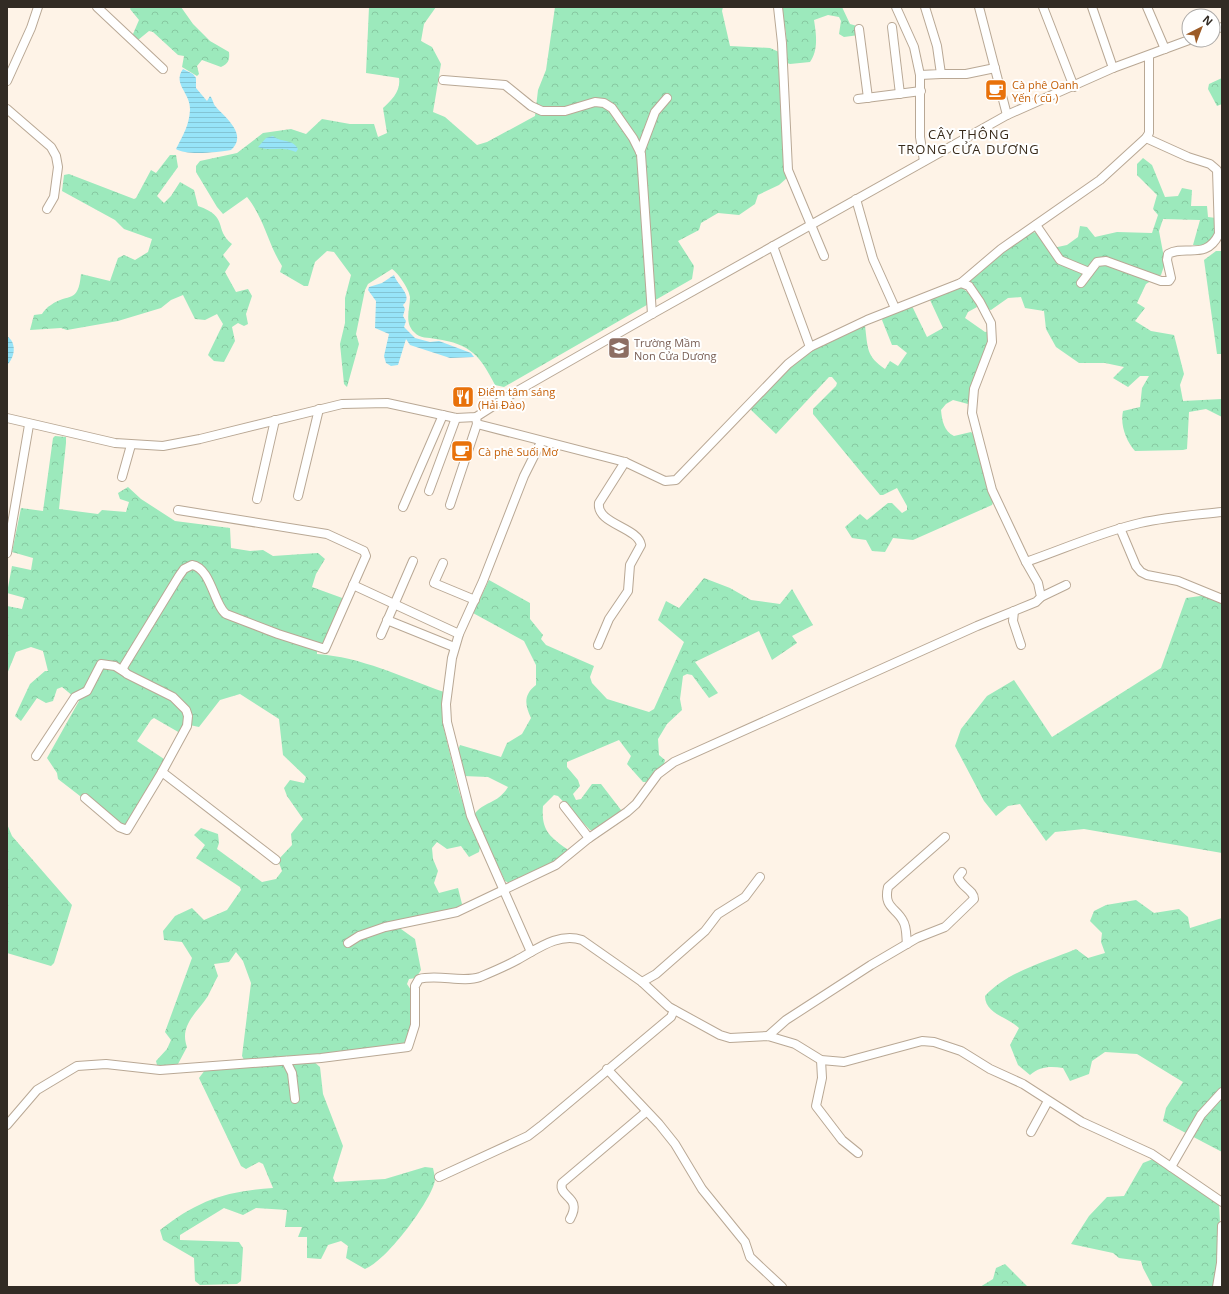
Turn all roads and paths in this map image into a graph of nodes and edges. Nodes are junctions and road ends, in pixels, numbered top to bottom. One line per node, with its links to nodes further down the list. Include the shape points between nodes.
1 (38, 7): 21 (street)
2 (96, 7): 17 (street)
3 (778, 7): 36 (street, via 788,170)
4 (896, 7): 19 (street, via 914,47)
5 (925, 7): 18 (street, via 937,46)
6 (979, 7): 15 (street)
7 (1043, 7): 22 (street)
8 (1092, 7): 16 (street)
9 (1148, 7): 13 (street)
10 (892, 27): 24 (street)
11 (859, 29): 26 (street)
12 (1181, 43): 13 (street)
13 (1165, 49): 14 (street)
14 (1148, 56): 16 (street); 30 (street, via 1150,127)
15 (995, 68): 18 (street, via 966,74); 29 (street)
16 (1113, 68): 22 (street)
17 (162, 69)
18 (941, 74): 19 (street)
19 (920, 75): 23 (street)
20 (443, 80): 31 (street, via 505,85 542,112 565,111 595,102 604,102 612,108)
21 (7, 81)
22 (1074, 86): 29 (street)
23 (921, 91): 24 (street); 32 (street, via 920,125)
24 (900, 94): 26 (street)
25 (667, 98): 31 (street, via 655,112)
26 (868, 98): 27 (street)
27 (858, 99)
28 (7, 109): 34 (street, via 51,147 56,156 58,167 54,197)
29 (1006, 115): 32 (street)
30 (1146, 138): 35 (street, via 1217,170); 37 (street, via 1100,180)
31 (640, 152): 44 (street)
32 (924, 161): 33 (street)
33 (856, 199): 36 (street); 43 (street, via 873,259)
34 (46, 209)
35 (1221, 214): 40 (street, via 1219,234 1209,246 1202,250 1168,254 1171,278 1169,281 1161,281 1106,260 1097,262)
36 (810, 224): 38 (street); 39 (street)
37 (1036, 225): 40 (street, via 1060,260); 41 (street, via 1001,249)
38 (773, 246): 44 (street); 45 (street)
39 (824, 256)
40 (1089, 272): 42 (street)
41 (961, 283): 43 (street); 67 (street, via 969,286 991,323 992,342 974,389 972,413 992,490)
42 (1081, 283)
43 (896, 308): 45 (street)
44 (652, 314): 51 (street, via 512,394)
45 (810, 347): 55 (street, via 788,364 676,480 665,481)
46 (319, 410): 47 (street, via 342,404 370,402); 50 (street); 58 (street)
47 (443, 415): 49 (street); 61 (street)
48 (7, 418): 52 (street)
49 (456, 418): 51 (street); 57 (street)
50 (275, 420): 54 (street, via 162,446); 59 (street)
51 (476, 420): 53 (street); 60 (street)
52 (30, 425): 54 (street); 65 (street)
53 (541, 442): 55 (street); 73 (street, via 524,476)
54 (131, 445): 56 (street)
55 (625, 462): 79 (street, via 598,507 604,516 638,539 640,545 630,565 628,592 610,619)
56 (122, 477)
57 (429, 491)
58 (298, 496)
59 (257, 499)
60 (450, 505)
61 (403, 507)
62 (178, 510): 70 (street, via 327,534 365,553 366,559)
63 (1222, 512): 64 (street, via 1163,519)
64 (1120, 528): 67 (street); 72 (street, via 1141,572 1178,581)
65 (7, 553)
66 (413, 561): 74 (street)
67 (1026, 562): 71 (street, via 1038,583)
68 (443, 563): 73 (street, via 434,583)
69 (1066, 585): 71 (street)
70 (353, 586): 74 (street); 82 (street, via 325,649 226,614 220,608 214,590 203,574 195,566 188,566 179,576 129,657 123,670)
71 (1041, 597): 75 (street, via 1036,602)
72 (1222, 598)
73 (475, 600): 77 (street)
74 (394, 605): 76 (street); 77 (street)
75 (1014, 611): 80 (street, via 1013,621); 88 (street, via 674,762 658,774 636,804)
76 (387, 620): 78 (street); 81 (street)
77 (459, 634): 81 (street)
78 (381, 635)
79 (598, 645)
80 (1021, 645)
81 (454, 647): 92 (street, via 448,686 447,722 471,816)
82 (126, 672): 83 (street, via 115,666 101,664 87,691 75,697); 84 (street, via 173,697 188,716 187,726)
83 (36, 756)
84 (162, 772): 85 (street, via 127,830 119,827); 89 (street)
85 (85, 798)
86 (564, 806): 88 (street)
87 (945, 837): 94 (street, via 888,887 886,893 890,907 904,923)
88 (589, 838): 92 (street, via 556,865)
89 (276, 860)
90 (962, 872): 94 (street, via 958,877 959,881 973,894 974,900 945,927)
91 (760, 876): 96 (street, via 745,897 718,914 705,931 656,974)
92 (504, 890): 93 (street, via 457,912 385,927 359,936); 95 (street)
93 (348, 943)
94 (907, 944): 98 (street, via 791,1016)
95 (531, 952): 96 (street, via 544,944 562,939 577,939); 99 (street, via 479,977 422,978 417,981 415,1025 408,1047)
96 (642, 982): 97 (street)
97 (674, 1010): 98 (street, via 730,1038); 101 (street, via 671,1017)
98 (768, 1036): 100 (street, via 795,1044)
99 (286, 1060): 103 (street, via 292,1073); 106 (street, via 160,1070 106,1064 77,1066 37,1090)
100 (821, 1060): 104 (street, via 844,1062 928,1040 961,1051 990,1069 1023,1084); 108 (street, via 822,1078 816,1106 832,1129)
101 (607, 1069): 105 (street); 110 (street, via 528,1136)
102 (1222, 1092): 109 (street, via 1201,1115)
103 (295, 1099)
104 (1048, 1101): 107 (street); 109 (street, via 1082,1122 1136,1146)
105 (646, 1112): 112 (street, via 562,1183 561,1187 574,1204 575,1211); 114 (street, via 675,1144 702,1189 745,1242 750,1257)
106 (7, 1125)
107 (1031, 1132)
108 (858, 1153)
109 (1171, 1167): 111 (street)
110 (439, 1177)
111 (1222, 1202)
112 (570, 1219)
113 (1222, 1226): 115 (street)
114 (782, 1287)
115 (1217, 1287)

